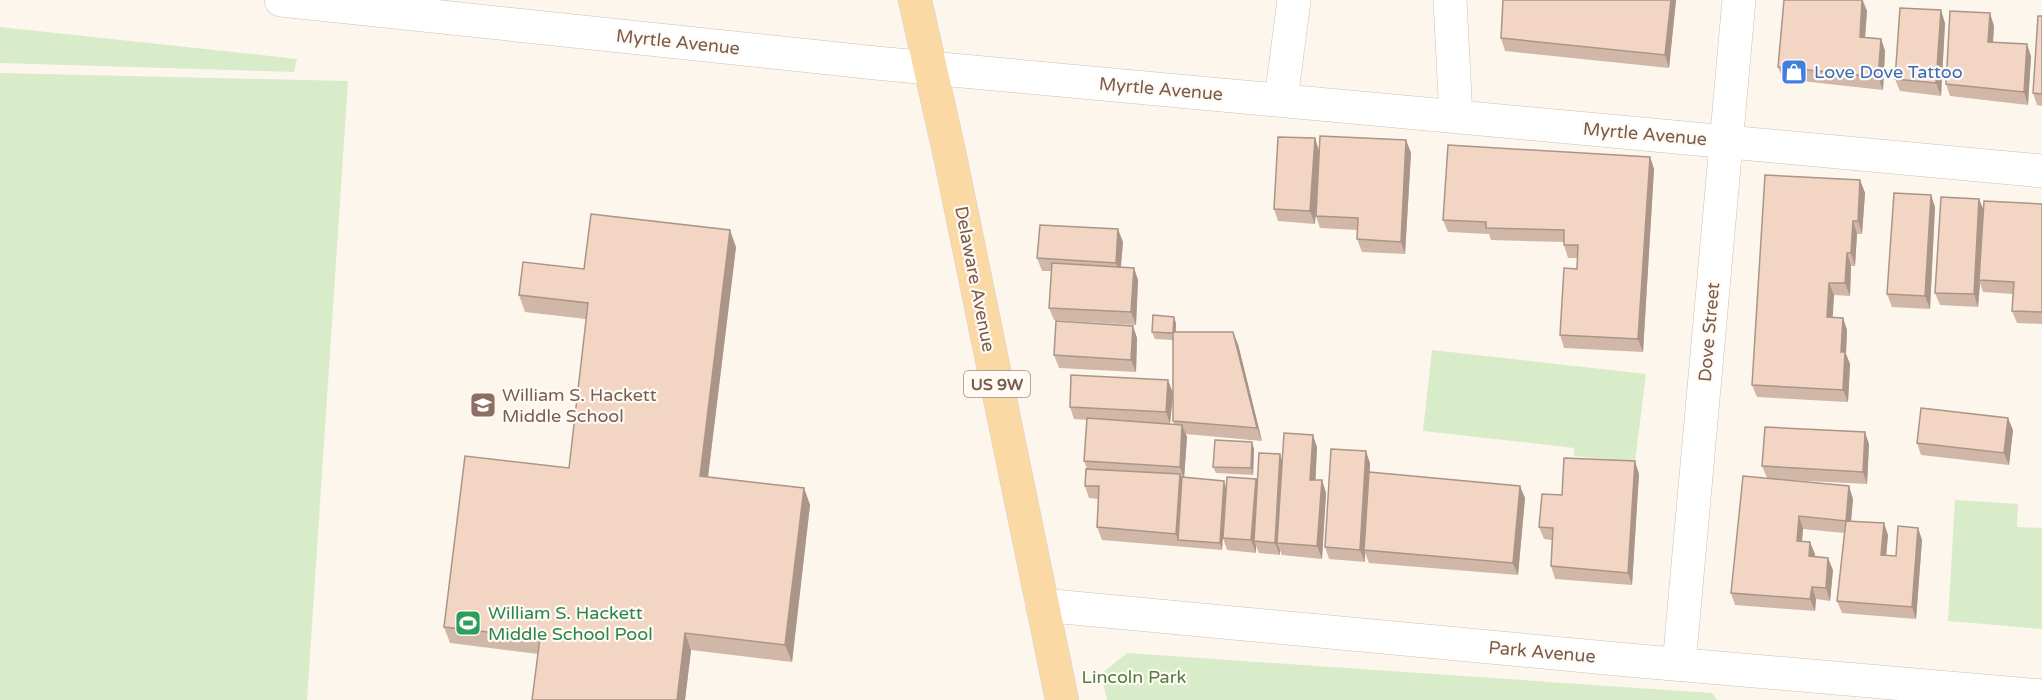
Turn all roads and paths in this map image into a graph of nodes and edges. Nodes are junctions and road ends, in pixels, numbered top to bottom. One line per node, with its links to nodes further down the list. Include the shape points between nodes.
1 (281, 0): 6 (street, Myrtle Avenue)
2 (915, 0): 7 (main road, Delaware Avenue / US 9W)
3 (1294, 0): 8 (street)
4 (1450, 0): 9 (street)
5 (1739, 0): 10 (street, Dove Street)
6 (412, 6): 7 (street, Myrtle Avenue)
7 (930, 68): 8 (street, Myrtle Avenue); 12 (main road, Delaware Avenue / US 9W)
8 (1281, 100): 9 (street, Myrtle Avenue)
9 (1456, 117): 10 (street, Myrtle Avenue)
10 (1726, 142): 11 (street, Myrtle Avenue); 13 (street, Dove Street)
11 (2042, 171)
12 (1042, 606): 13 (street, Park Avenue); 15 (main road, Delaware Avenue / US 9W)
13 (1679, 665): 14 (street, Park Avenue)
14 (2042, 696)
15 (1062, 700)

